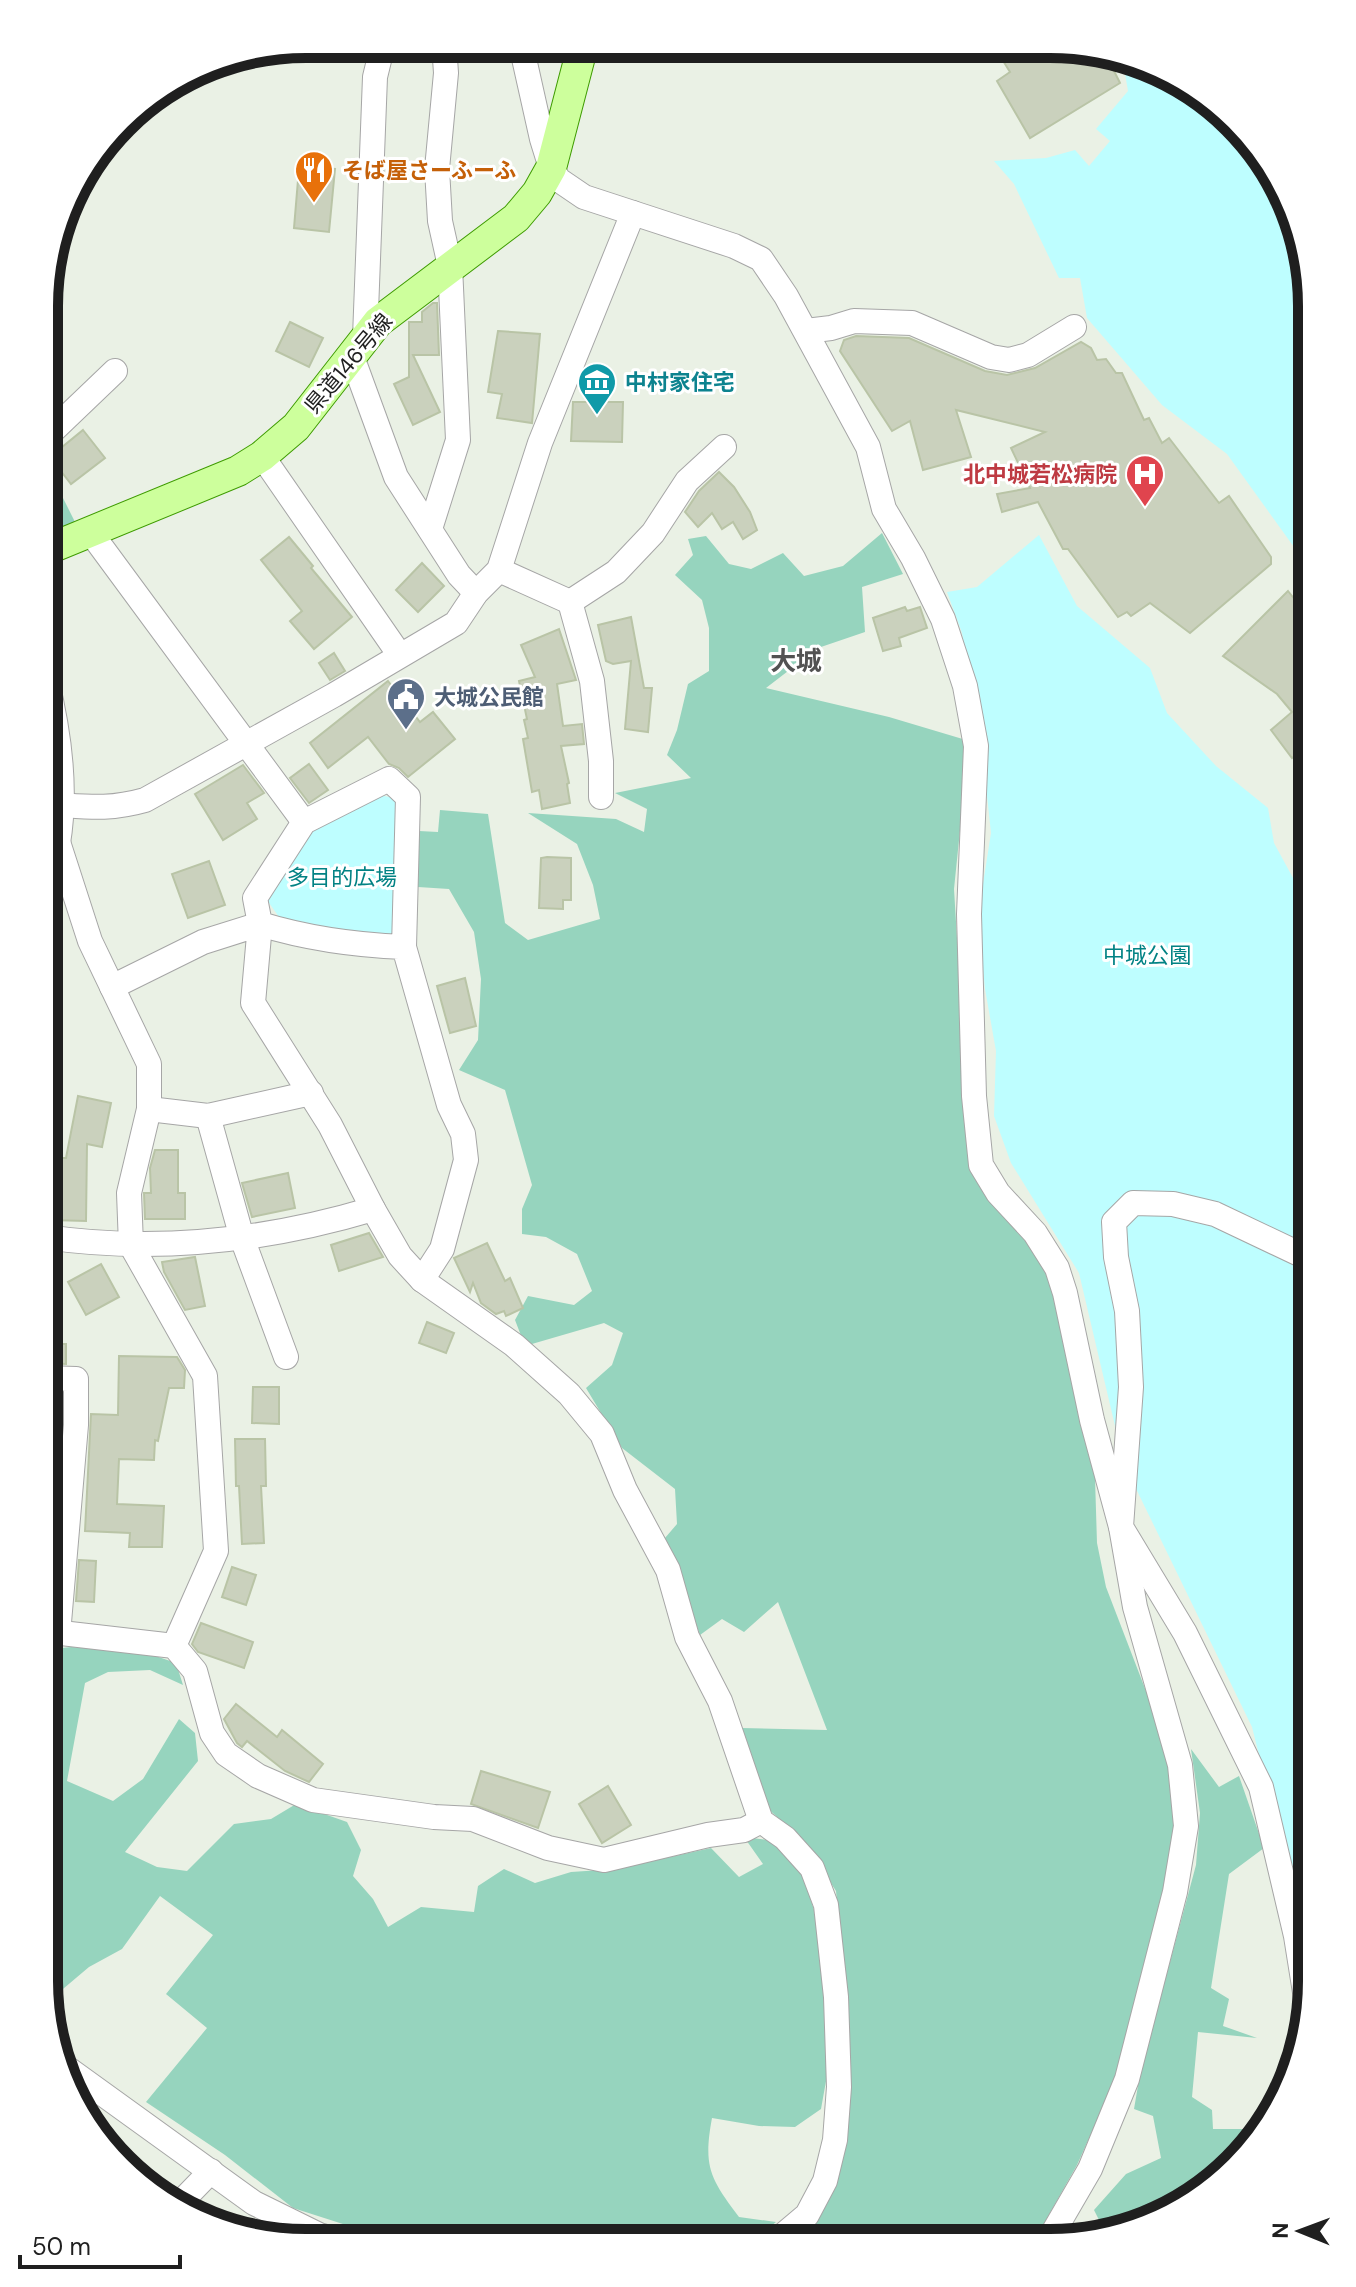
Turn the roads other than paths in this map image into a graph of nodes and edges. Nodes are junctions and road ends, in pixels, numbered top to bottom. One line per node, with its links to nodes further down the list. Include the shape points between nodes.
1 (379, 59): 10 (street)
2 (445, 59): 7 (street, via 437,169)
3 (524, 59): 5 (street)
4 (579, 59): 5 (main road, 県道146号線)
5 (551, 168): 6 (street, via 584,197); 7 (main road, 県道146号線, via 516,218)
6 (633, 213): 9 (street, via 761,259); 18 (street, via 540,443)
7 (450, 266): 10 (main road, 県道146号線, via 396,307); 15 (street, via 458,440)
8 (1074, 327): 9 (street, via 1028,355 1009,360 912,323 854,321)
9 (806, 331): 41 (street, via 868,447 884,509 943,619 965,686 976,746 969,914 981,1165 1057,1268)
10 (358, 346): 14 (main road, 県道146号線, via 296,427); 15 (street, via 396,477)
11 (115, 371): 12 (street)
12 (58, 426)
13 (724, 447): 20 (street, via 687,481 653,533 616,572)
14 (262, 456): 16 (main road, 県道146号線); 21 (street)
15 (430, 529): 19 (street)
16 (91, 533): 17 (main road, 県道146号線); 22 (street)
17 (58, 545)
18 (499, 570): 19 (street); 20 (street)
19 (476, 593): 21 (street, via 456,623)
20 (570, 602): 23 (street, via 592,681)
21 (399, 654): 22 (street)
22 (246, 742): 24 (street, via 145,800 80,809); 25 (street)
23 (601, 797)
24 (58, 806)
25 (304, 822): 27 (street, via 255,898); 28 (street, via 389,779 408,797)
26 (58, 842): 29 (street, via 90,941)
27 (260, 924): 28 (street, via 349,945); 29 (street, via 203,942); 30 (street, via 253,1003)
28 (404, 947): 38 (street, via 449,1105 463,1134 466,1160 442,1249)
29 (112, 987): 31 (street, via 149,1064)
30 (311, 1093): 32 (street); 33 (street)
31 (149, 1109): 32 (street); 36 (street, via 129,1193)
32 (208, 1116): 34 (street)
33 (373, 1209): 34 (street); 38 (street, via 400,1256)
34 (242, 1238): 36 (street); 39 (street)
35 (58, 1239): 36 (street)
36 (131, 1245): 44 (street, via 205,1376 216,1551)
37 (1297, 1253): 41 (street, via 1215,1214 1173,1204 1133,1203 1114,1222 1131,1387)
38 (422, 1280): 45 (street, via 514,1345 569,1394 602,1434 668,1570 687,1637 720,1701)
39 (286, 1357)
40 (58, 1378): 42 (street, via 76,1379 76,1425)
41 (1121, 1527): 46 (street, via 1185,1633 1261,1787); 52 (street, via 1135,1607 1180,1765 1186,1826 1169,1922 1127,2079 1090,2169)
42 (58, 1575)
43 (58, 1634): 44 (street)
44 (174, 1646): 45 (street, via 195,1671 212,1733 226,1754 258,1776 313,1800 473,1819 548,1848 604,1860 744,1830)
45 (761, 1821): 51 (street, via 812,1868 826,1905 836,1997 835,2140 825,2181 807,2215)
46 (1297, 1942)
47 (77, 2075): 48 (street)
48 (211, 2171): 49 (street); 50 (street, via 254,2203)
49 (185, 2198)
50 (307, 2229)
51 (790, 2229)
52 (1055, 2229)

